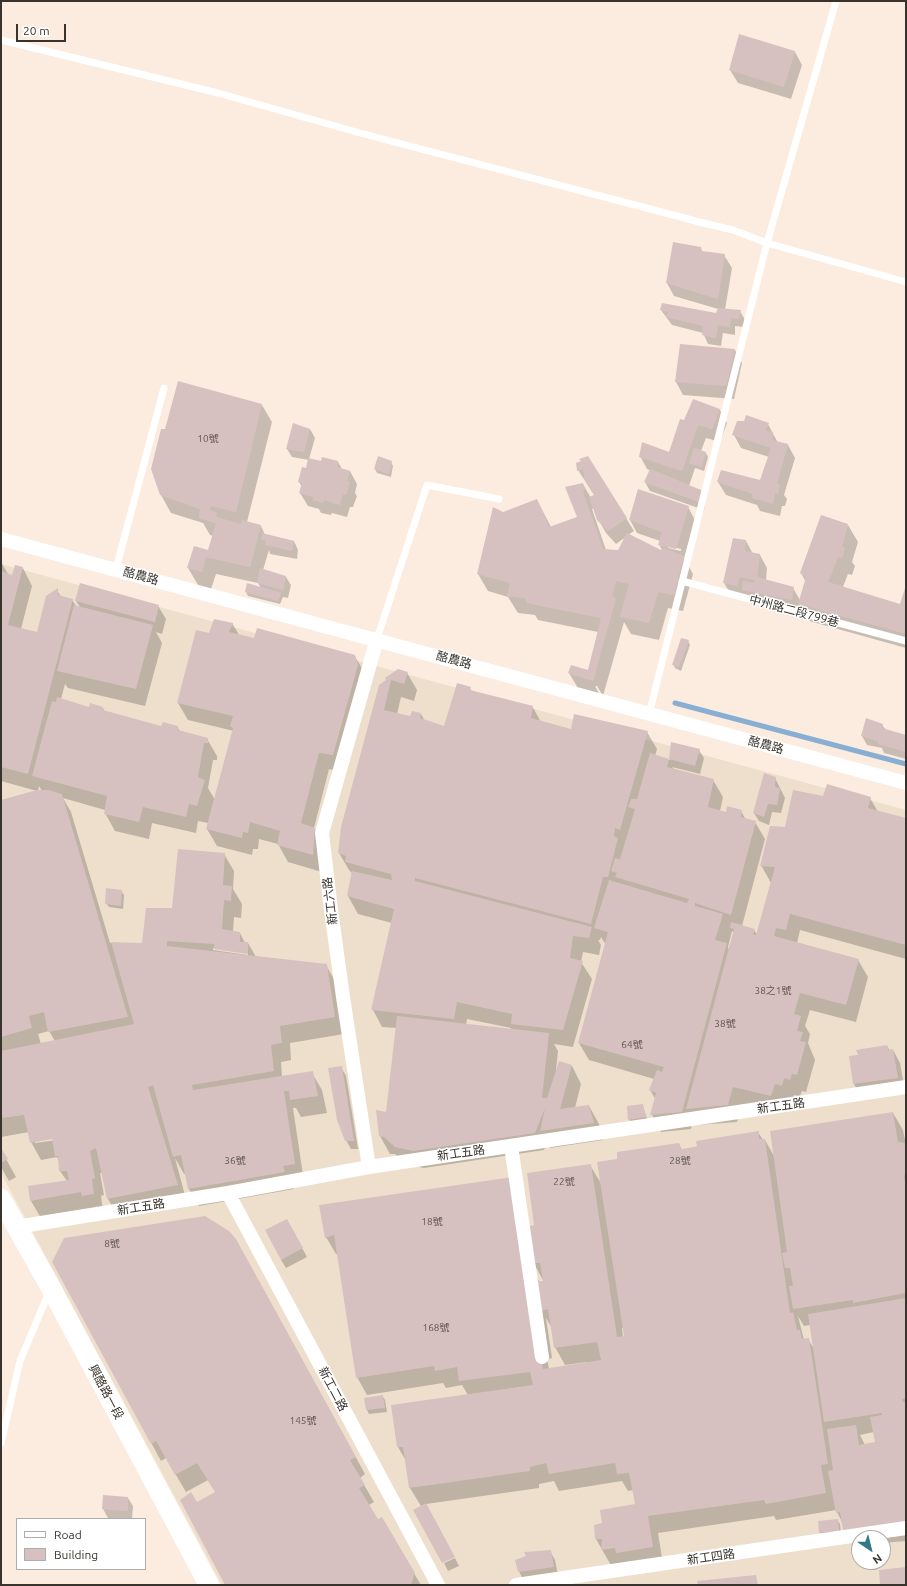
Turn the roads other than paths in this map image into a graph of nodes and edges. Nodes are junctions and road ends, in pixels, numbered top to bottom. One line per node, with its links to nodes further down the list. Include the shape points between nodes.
1 (836, 1): 3 (lane)
2 (1, 40): 3 (lane, via 218,94 733,230)
3 (767, 243): 4 (lane); 9 (lane)
4 (906, 282)
5 (164, 388): 8 (lane)
6 (499, 499): 10 (lane, via 426,485)
7 (1, 539): 8 (street, 酪農路)
8 (116, 569): 10 (street, 酪農路)
9 (682, 581): 11 (lane, 中州路二段799巷); 12 (lane)
10 (377, 639): 12 (street, 酪農路); 16 (street, 新工六路, via 322,833 342,997)
11 (906, 641)
12 (649, 714): 13 (street, 酪農路)
13 (906, 783)
14 (906, 1087): 15 (street, 新工五路)
15 (511, 1146): 16 (street, 新工五路); 21 (street)
16 (369, 1167): 17 (street, 新工五路)
17 (228, 1193): 19 (street, 新工五路); 25 (street, 新工二路)
18 (1, 1199): 19 (street, 興酪路一段)
19 (12, 1226): 20 (street, 興酪路一段)
20 (51, 1288): 22 (lane, via 20,1362); 24 (street, 興酪路一段)
21 (542, 1357)
22 (1, 1444)
23 (906, 1528): 26 (street, 新工四路)
24 (209, 1585)
25 (438, 1585)
26 (516, 1585)

